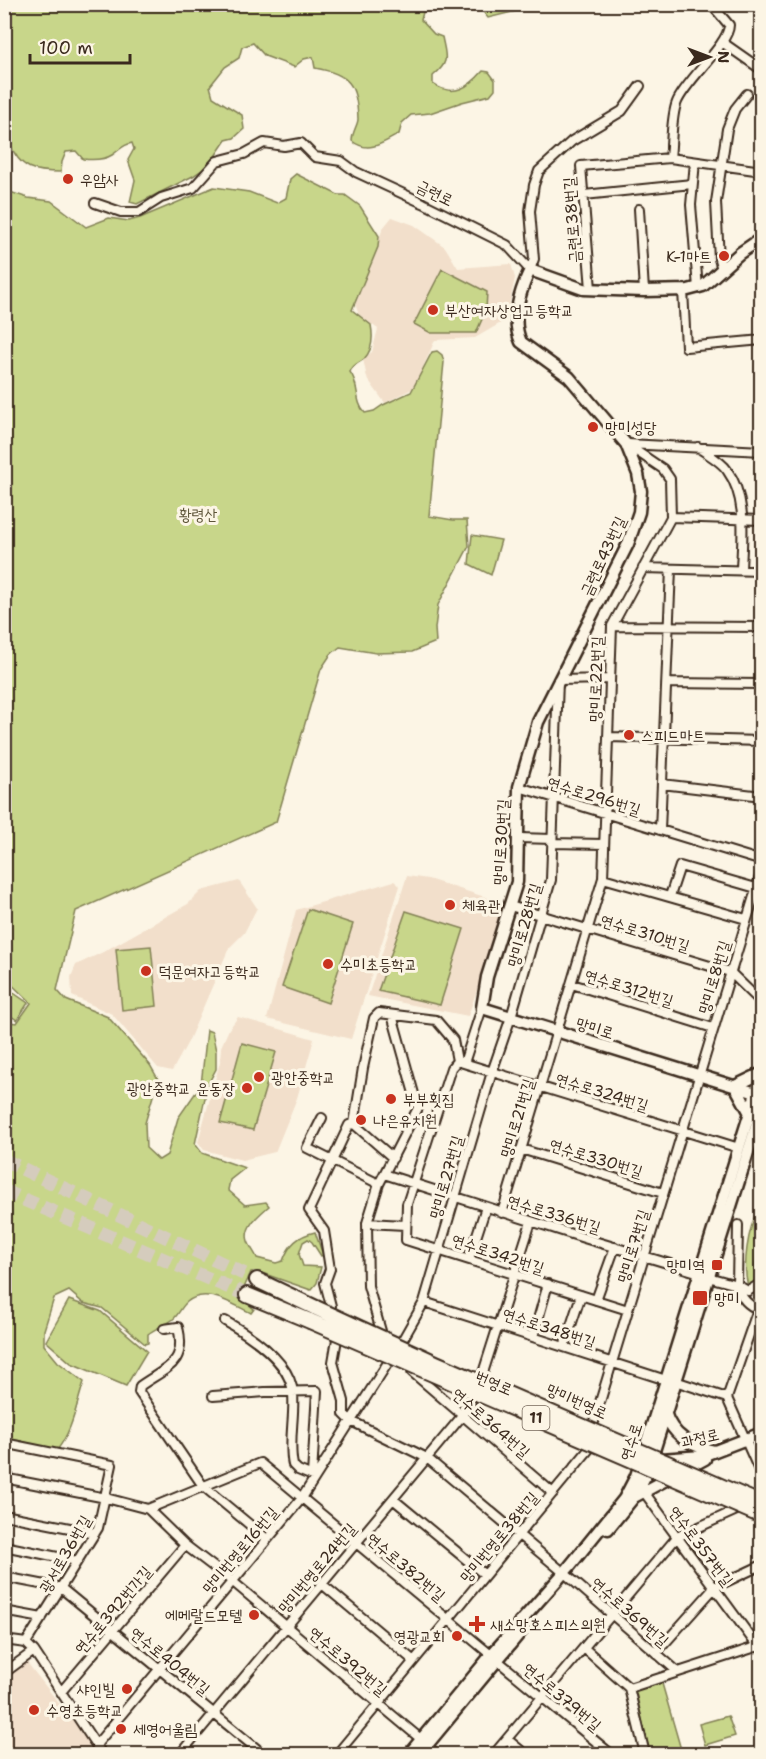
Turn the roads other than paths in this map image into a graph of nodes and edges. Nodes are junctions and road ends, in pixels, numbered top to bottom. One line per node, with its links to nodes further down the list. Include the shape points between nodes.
1 (711, 4): 2 (street, via 729,25)
2 (722, 42): 3 (street); 6 (street, via 675,104)
3 (762, 70)
4 (640, 86): 16 (street, via 622,111 572,141 539,171 530,211 534,259)
5 (747, 94): 8 (street, via 735,108 727,129)
6 (670, 158): 7 (street); 11 (street, 금련로38번길, via 582,165)
7 (695, 162): 8 (street); 10 (street)
8 (722, 165): 9 (street); 15 (street, via 716,202)
9 (762, 171)
10 (692, 184): 11 (street); 17 (street)
11 (584, 195): 18 (street, 금련로38번길)
12 (95, 203): 16 (street, 금련로, via 121,212 139,212 161,198 193,188 217,161 244,154 264,143 300,143 315,157 341,161 507,246)
13 (639, 209): 20 (street)
14 (762, 238): 15 (street)
15 (722, 269): 17 (street)
16 (530, 270): 18 (street, 금련로, via 574,287); 22 (street, 금련로43번길, via 517,315 521,342 569,377)
17 (698, 288): 19 (street, 금련로)
18 (591, 289): 20 (street, 금련로)
19 (683, 290): 20 (street, 금련로); 21 (street, via 686,347)
20 (644, 291)
21 (762, 340)
22 (626, 444): 23 (street); 25 (street, via 663,469 670,479); 36 (street, 금련로43번길, via 641,491 634,531)
23 (698, 447): 24 (street); 26 (street, via 727,470 738,494)
24 (762, 451)
25 (671, 517): 26 (street); 28 (street, 망미로22번길)
26 (743, 519): 27 (street); 30 (street)
27 (762, 519)
28 (643, 568): 29 (street); 32 (street, 망미로22번길)
29 (671, 569): 30 (street); 33 (street, 연수로296번길)
30 (741, 570): 31 (street)
31 (762, 571)
32 (612, 626): 33 (street); 35 (street, 망미로22번길)
33 (669, 627): 34 (street); 37 (street, 연수로296번길)
34 (762, 627)
35 (610, 679): 36 (street); 39 (street, 망미로22번길)
36 (558, 680): 43 (street, 망미로30번길, via 538,722); 45 (street, 망미로28번길)
37 (667, 682): 38 (street); 40 (street, 연수로296번길)
38 (762, 684)
39 (608, 737): 40 (street); 46 (street, 망미로22번길)
40 (665, 738): 41 (street); 42 (street, 연수로296번길)
41 (762, 741)
42 (662, 784): 44 (street); 47 (street, 연수로296번길)
43 (519, 787): 45 (street, 연수로296번길); 48 (street, 망미로30번길)
44 (762, 796)
45 (554, 798): 46 (street, 연수로296번길); 49 (street, 망미로28번길)
46 (605, 813): 47 (street, 연수로296번길); 50 (street, 망미로22번길)
47 (660, 830): 51 (street, 연수로296번길)
48 (519, 838): 49 (street); 56 (street, 망미로30번길, via 517,882)
49 (552, 841): 50 (street); 57 (street, 망미로28번길, via 552,880)
50 (604, 844): 53 (street, 망미로22번길)
51 (762, 861)
52 (762, 870): 54 (street, 망미로8번길)
53 (603, 878): 55 (street); 59 (street, 망미로22번길)
54 (756, 888): 55 (street, via 680,866); 58 (street, 망미로8번길)
55 (670, 896): 58 (street)
56 (510, 906): 57 (street, 연수로310번길); 63 (street, 망미로30번길, via 487,977)
57 (541, 916): 59 (street, 연수로310번길); 65 (street, 망미로28번길)
58 (746, 919): 60 (street, 망미로8번길)
59 (588, 930): 60 (street, 연수로310번길); 61 (street, 망미로22번길)
60 (730, 972): 62 (street, 연수로310번길); 66 (street, 망미로8번길)
61 (572, 984): 66 (street, 연수로312번길); 67 (street, 망미로22번길)
62 (762, 1003)
63 (482, 1008): 65 (street, 망미로); 68 (street)
64 (392, 1015): 68 (street, via 436,1020 453,1040); 78 (street, via 379,1013 375,1018); 82 (street, via 418,1108)
65 (511, 1017): 67 (street, 망미로); 69 (street, 망미로27번길)
66 (713, 1028): 71 (street, 망미로8번길)
67 (558, 1032): 71 (street, 망미로); 73 (street, 망미로21번길)
68 (460, 1062): 69 (street, 연수로324번길); 86 (street, via 451,1068)
69 (492, 1072): 73 (street, 연수로324번길); 88 (street, 망미로27번길)
70 (762, 1073): 72 (street); 74 (street, 연수로)
71 (699, 1074): 72 (street, 망미로); 79 (street, 망미로7번길)
72 (735, 1086): 74 (street, 망미로); 76 (street)
73 (540, 1087): 79 (street, 연수로324번길); 81 (street, 망미로21번길)
74 (759, 1092): 76 (street, 연수로)
75 (762, 1108): 102 (street, 연수로)
76 (750, 1113): 80 (street, 연수로)
77 (322, 1118): 83 (street, via 307,1148)
78 (354, 1124): 82 (street); 83 (street, via 349,1125)
79 (682, 1131): 80 (street, 연수로324번길); 87 (street, 망미로7번길)
80 (739, 1148): 102 (street, 연수로)
81 (521, 1149): 87 (street, 연수로330번길); 90 (street, 망미로21번길)
82 (393, 1158): 84 (street)
83 (333, 1162): 85 (street); 111 (street, via 309,1210 324,1231)
84 (384, 1174): 85 (street); 86 (street, 연수로336번길)
85 (379, 1184): 91 (street)
86 (413, 1184): 88 (street, 연수로336번길); 93 (street)
87 (663, 1193): 98 (street, 망미로7번길)
88 (454, 1197): 89 (street, 연수로336번길); 97 (street, 망미로27번길)
89 (486, 1208): 90 (street, 연수로336번길); 95 (street, 연수로336번길)
90 (502, 1213): 92 (street, 연수로336번길)
91 (367, 1222): 93 (street); 117 (street, via 368,1286)
92 (531, 1222): 96 (street, 연수로336번길); 100 (street)
93 (405, 1225): 97 (street, 연수로342번길, via 405,1240)
94 (738, 1225): 106 (street)
95 (474, 1244): 99 (street, 연수로336번길); 100 (street)
96 (615, 1247): 98 (street, 연수로336번길); 109 (street, 연수로336번길)
97 (440, 1250): 99 (street, 연수로342번길); 110 (street, 망미로27번길)
98 (644, 1256): 102 (street, 연수로336번길); 112 (street, 망미로7번길)
99 (469, 1259): 101 (street, 연수로342번길)
100 (519, 1259): 101 (street)
101 (515, 1274): 105 (street, 연수로342번길); 115 (street)
102 (704, 1275): 106 (street, 연수로336번길); 126 (street, 연수로)
103 (256, 1280): 155 (highway, 번영로 / 11, bridge, via 436,1363)
104 (762, 1283): 106 (street, 연수로336번길, via 748,1290)
105 (548, 1284): 108 (street, 연수로342번길); 118 (street, 연수로342번길)
106 (737, 1285): 113 (street, via 747,1305)
107 (247, 1295): 159 (highway, 번영로 / 11, bridge)
108 (581, 1295): 109 (street, 연수로342번길); 121 (street)
109 (596, 1300): 112 (street, 연수로342번길)
110 (424, 1302): 115 (street, 연수로348번길); 120 (street, 망미로27번길)
111 (331, 1306)
112 (628, 1310): 123 (street, 망미로7번길)
113 (760, 1310): 130 (street)
114 (225, 1321): 127 (street, via 252,1336 275,1359)
115 (498, 1326): 118 (street, 연수로348번길); 125 (street)
116 (164, 1329): 148 (street, via 178,1327 180,1354 173,1364 140,1386 140,1392)
117 (381, 1331): 119 (street, 망미번영로, via 342,1317 334,1334); 120 (street, 망미번영로)
118 (533, 1337): 121 (street, 연수로348번길)
119 (337, 1339): 122 (street); 133 (street, 망미번영로, via 333,1362 344,1414)
120 (402, 1341): 125 (street, 망미번영로)
121 (564, 1347): 123 (street, 연수로348번길)
122 (389, 1361): 124 (street); 133 (street, 망미번영로16번길)
123 (612, 1363): 126 (street, 연수로348번길); 134 (street, 망미로7번길)
124 (412, 1371): 129 (street); 132 (street, 연수로364번길)
125 (482, 1376): 134 (street, 망미번영로)
126 (671, 1380): 130 (street); 131 (street, 연수로); 141 (street, 연수로)
127 (293, 1391): 128 (street); 144 (street, via 293,1465); 144 (street, via 317,1391)
128 (213, 1396)
129 (473, 1397): 132 (street, 망미번영로24번길); 138 (street)
130 (727, 1398): 136 (street)
131 (665, 1412): 139 (street, via 674,1432 697,1448); 141 (street, 연수로)
132 (462, 1416): 140 (street, 망미번영로24번길); 149 (street, 연수로364번길)
133 (351, 1421): 140 (street, 연수로369번길); 144 (street, 망미번영로16번길)
134 (593, 1425): 141 (street, 망미번영로, via 635,1443)
135 (762, 1433): 136 (street, 과정로)
136 (746, 1440): 139 (street, 과정로); 145 (street)
137 (6, 1444): 143 (street); 151 (street, 광서로36번길, via 112,1465)
138 (590, 1448): 141 (street, via 628,1464); 149 (street, 망미번영로38번길)
139 (717, 1452): 141 (street, 과정로, via 686,1458); 142 (street)
140 (427, 1458): 154 (street, 망미번영로24번길); 162 (street, 연수로369번길)
141 (648, 1458): 150 (street, 연수로); 171 (street, 연수로, via 624,1499)
142 (700, 1461): 147 (street); 153 (street, via 700,1471)
143 (4, 1462)
144 (313, 1476): 152 (street, 망미번영로16번길)
145 (762, 1477)
146 (4, 1478): 151 (street)
147 (665, 1480): 150 (street); 157 (street)
148 (203, 1486): 152 (street, 연수로382번길, via 260,1463); 156 (street, 연수로382번길); 164 (street)
149 (553, 1493): 162 (street, 망미번영로38번길)
150 (639, 1494): 163 (street, 연수로357번길); 171 (street, 연수로)
151 (106, 1498): 156 (street); 161 (street, 광서로36번길)
152 (302, 1498): 164 (street, 망미번영로16번길); 165 (street, 연수로382번길)
153 (762, 1498): 157 (street)
154 (393, 1499): 165 (street, 망미번영로24번길); 170 (street)
155 (762, 1504)
156 (148, 1509): 166 (street, 연수로392번길)
157 (735, 1511): 160 (street); 163 (street)
158 (4, 1515): 161 (street)
159 (762, 1516)
160 (762, 1522)
161 (95, 1533): 168 (street, 광서로36번길)
162 (519, 1535): 170 (street, 망미번영로38번길); 171 (street, 연수로369번길)
163 (677, 1537): 175 (street, 연수로357번길); 178 (street)
164 (267, 1539): 173 (street, 망미번영로16번길)
165 (356, 1543): 174 (street, 망미번영로24번길); 180 (street, 연수로382번길)
166 (185, 1545): 173 (street, 연수로392번길); 182 (street, 연수로392번가길)
167 (4, 1546): 168 (street)
168 (77, 1561): 176 (street, 광서로36번길)
169 (762, 1565): 175 (street)
170 (485, 1575): 180 (street, 망미번영로38번길)
171 (566, 1575): 178 (street, 연수로369번길); 189 (street, 연수로)
172 (4, 1577): 176 (street)
173 (232, 1581): 181 (street, 연수로392번길); 191 (street, 망미번영로16번길)
174 (322, 1584): 181 (street, 망미번영로24번길); 190 (street)
175 (715, 1587): 185 (street, 연수로357번길); 188 (street)
176 (61, 1588): 179 (street, 광서로36번길); 182 (street, 연수로404번길)
177 (4, 1611): 179 (street, 광서로36번길)
178 (612, 1614): 186 (street); 188 (street, 연수로369번길)
179 (42, 1618): 184 (street, 광서로36번길)
180 (448, 1620): 189 (street, 연수로382번길); 190 (street, 망미번영로38번길)
181 (286, 1627): 197 (street, 연수로392번길); 198 (street, 망미번영로24번길)
182 (113, 1631): 191 (street, 연수로404번길); 195 (street, 연수로392번가길)
183 (4, 1640): 184 (street)
184 (26, 1644): 187 (street)
185 (760, 1646): 192 (street)
186 (584, 1648): 194 (street); 196 (street)
187 (34, 1651): 193 (street); 195 (street)
188 (657, 1653): 192 (street, 연수로369번길)
189 (494, 1657): 196 (street, 연수로379번길); 201 (street, 연수로)
190 (414, 1661): 197 (street, 망미번영로38번길)
191 (159, 1669): 198 (street, 연수로404번길); 200 (street, 망미번영로16번길)
192 (678, 1672): 194 (street)
193 (4, 1673)
194 (629, 1688): 211 (street)
195 (61, 1692): 200 (street)
196 (542, 1698): 199 (street); 210 (street, 연수로379번길)
197 (378, 1704): 201 (street, 연수로392번길); 205 (street, 망미번영로38번길)
198 (213, 1713): 203 (street, 망미번영로24번길); 204 (street, 연수로404번길)
199 (507, 1739): 208 (street); 209 (street)
200 (96, 1744): 202 (street)
201 (422, 1747): 206 (street, 연수로); 207 (street, 연수로392번길)
202 (102, 1755)
203 (180, 1755)
204 (263, 1755)
205 (337, 1755)
206 (410, 1755)
207 (437, 1755)
208 (494, 1755)
209 (525, 1755)
210 (611, 1755)
211 (645, 1755)

